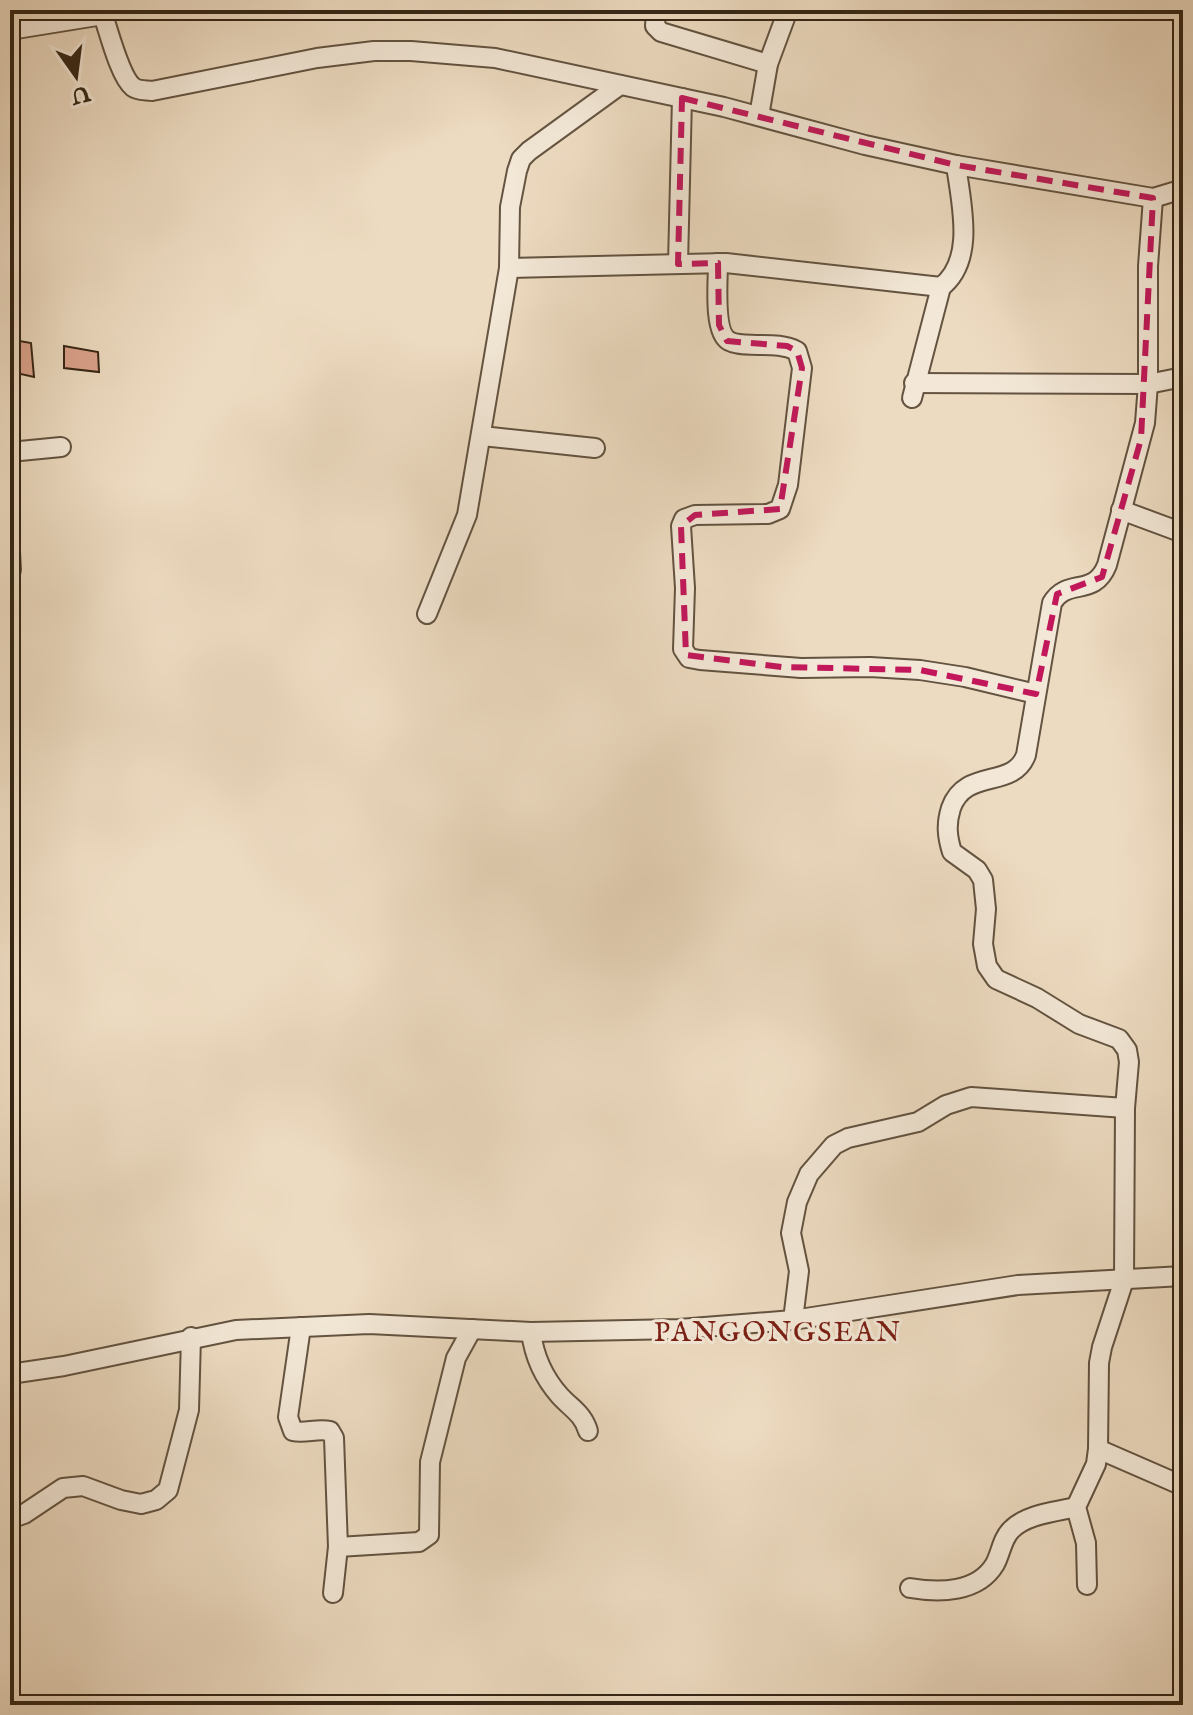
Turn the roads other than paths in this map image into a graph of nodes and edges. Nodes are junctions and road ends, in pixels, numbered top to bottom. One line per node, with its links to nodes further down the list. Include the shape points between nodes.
1 (656, 10): 5 (street, via 655,26 661,32)
2 (788, 10): 5 (street)
3 (102, 13): 4 (street); 6 (street, via 125,77 142,90 374,51 495,58)
4 (10, 30)
5 (768, 64): 8 (street)
6 (620, 85): 7 (street); 14 (street, via 521,159 510,207)
7 (682, 98): 8 (street); 13 (street)
8 (759, 116): 9 (street)
9 (956, 165): 11 (street); 15 (street, via 963,233 958,268)
10 (1183, 189): 11 (street)
11 (1153, 198): 17 (street)
12 (718, 263): 13 (street); 15 (street); 27 (street, via 722,335 737,344 787,346 797,351 802,368 788,485 780,509 768,514 695,515 681,526 686,655 782,667 920,670)
13 (678, 264): 14 (street)
14 (509, 268): 18 (street)
15 (941, 287): 17 (street, via 913,390)
16 (1183, 377): 17 (street)
17 (1148, 384): 22 (street, via 1145,423)
18 (482, 436): 20 (street); 26 (street, via 467,515)
19 (61, 447): 21 (street)
20 (595, 448)
21 (10, 452)
22 (1121, 510): 23 (street); 27 (street, via 1102,577 1095,584 1065,589 1052,603)
23 (1183, 533)
24 (10, 552): 25 (street)
25 (11, 570)
26 (427, 614)
27 (1036, 694): 28 (street, via 1022,766 961,790 949,815 947,837 952,852 983,880 987,966 996,979 1079,1024 1119,1039 1129,1062)
28 (1125, 1108): 30 (street); 31 (street, via 971,1097 918,1122 834,1145 809,1174 797,1202 791,1233 799,1271)
29 (1183, 1276): 30 (street)
30 (1124, 1280): 31 (street, via 1018,1285); 38 (street, via 1099,1363)
31 (793, 1320): 34 (street)
32 (301, 1327): 33 (street); 35 (street); 42 (street, via 289,1426 300,1433 330,1431 334,1438)
33 (472, 1329): 34 (street); 42 (street, via 456,1358 430,1462 429,1535 419,1542)
34 (531, 1332): 37 (street, via 541,1368)
35 (191, 1337): 36 (street); 41 (street, via 189,1410 168,1490 141,1504 73,1486)
36 (10, 1374)
37 (588, 1431)
38 (1098, 1449): 39 (street); 40 (street)
39 (1183, 1486)
40 (1076, 1507): 43 (street, via 1086,1543); 44 (street, via 1012,1529 994,1565 976,1582 941,1591)
41 (10, 1519)
42 (338, 1547): 45 (street)
43 (1087, 1585)
44 (910, 1588)
45 (333, 1593)

